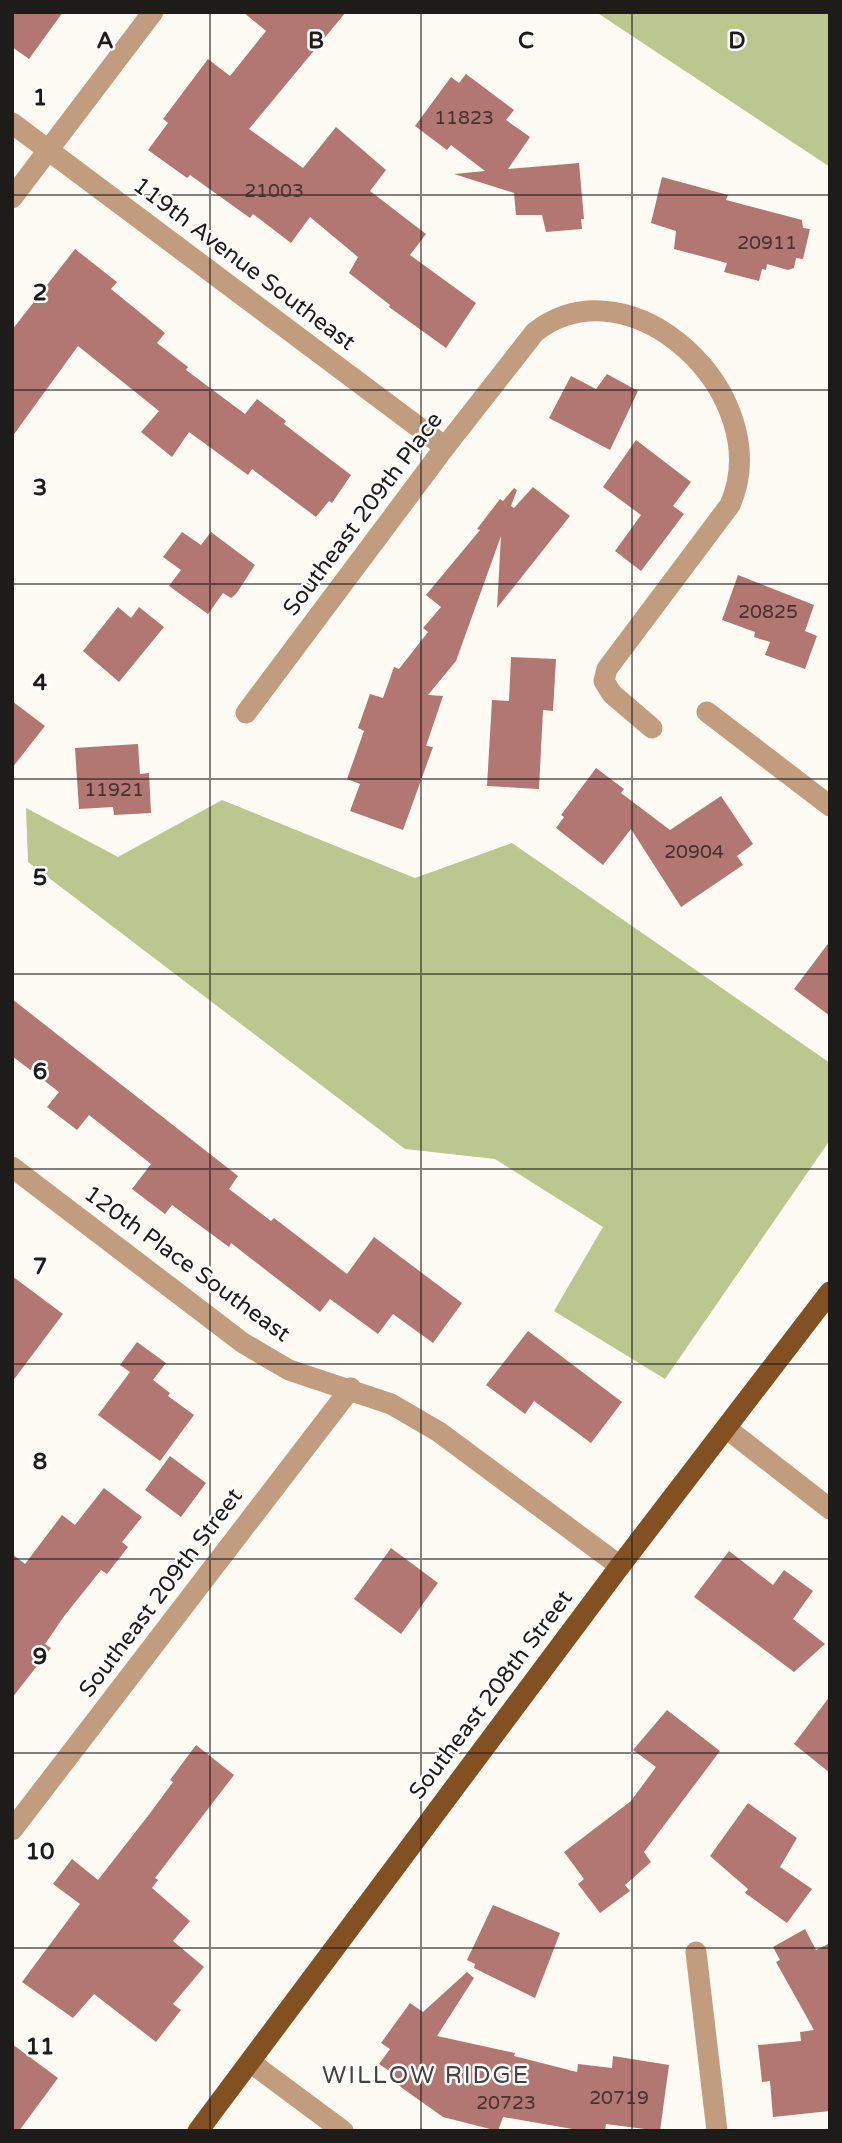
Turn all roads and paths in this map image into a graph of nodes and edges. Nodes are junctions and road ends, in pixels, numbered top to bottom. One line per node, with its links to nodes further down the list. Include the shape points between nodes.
1 (153, 12): 3 (street)
2 (12, 123): 3 (street, 119th Avenue Southeast)
3 (48, 150): 4 (street); 5 (street, 119th Avenue Southeast)
4 (12, 198)
5 (445, 447): 7 (street, Southeast 209th Place); 8 (street, Southeast 209th Place, via 523,347 553,318 574,311 614,311 653,327 690,354 724,395 740,438 740,473 730,505 607,669 604,681 612,694)
6 (707, 712): 9 (street)
7 (246, 713)
8 (652, 728)
9 (830, 806)
10 (12, 1167): 12 (street, 120th Place Southeast, via 243,1343 289,1370)
11 (830, 1292): 13 (main road, Southeast 208th Street)
12 (351, 1388): 15 (street, 120th Place Southeast, via 391,1404 439,1432); 16 (street, Southeast 209th Street)
13 (726, 1428): 14 (street); 15 (main road, Southeast 208th Street)
14 (830, 1509)
15 (620, 1566): 18 (main road, Southeast 208th Street)
16 (12, 1830)
17 (696, 1952): 21 (street)
18 (250, 2062): 19 (main road, Southeast 208th Street); 20 (street)
19 (198, 2131)
20 (343, 2131)
21 (717, 2131)

